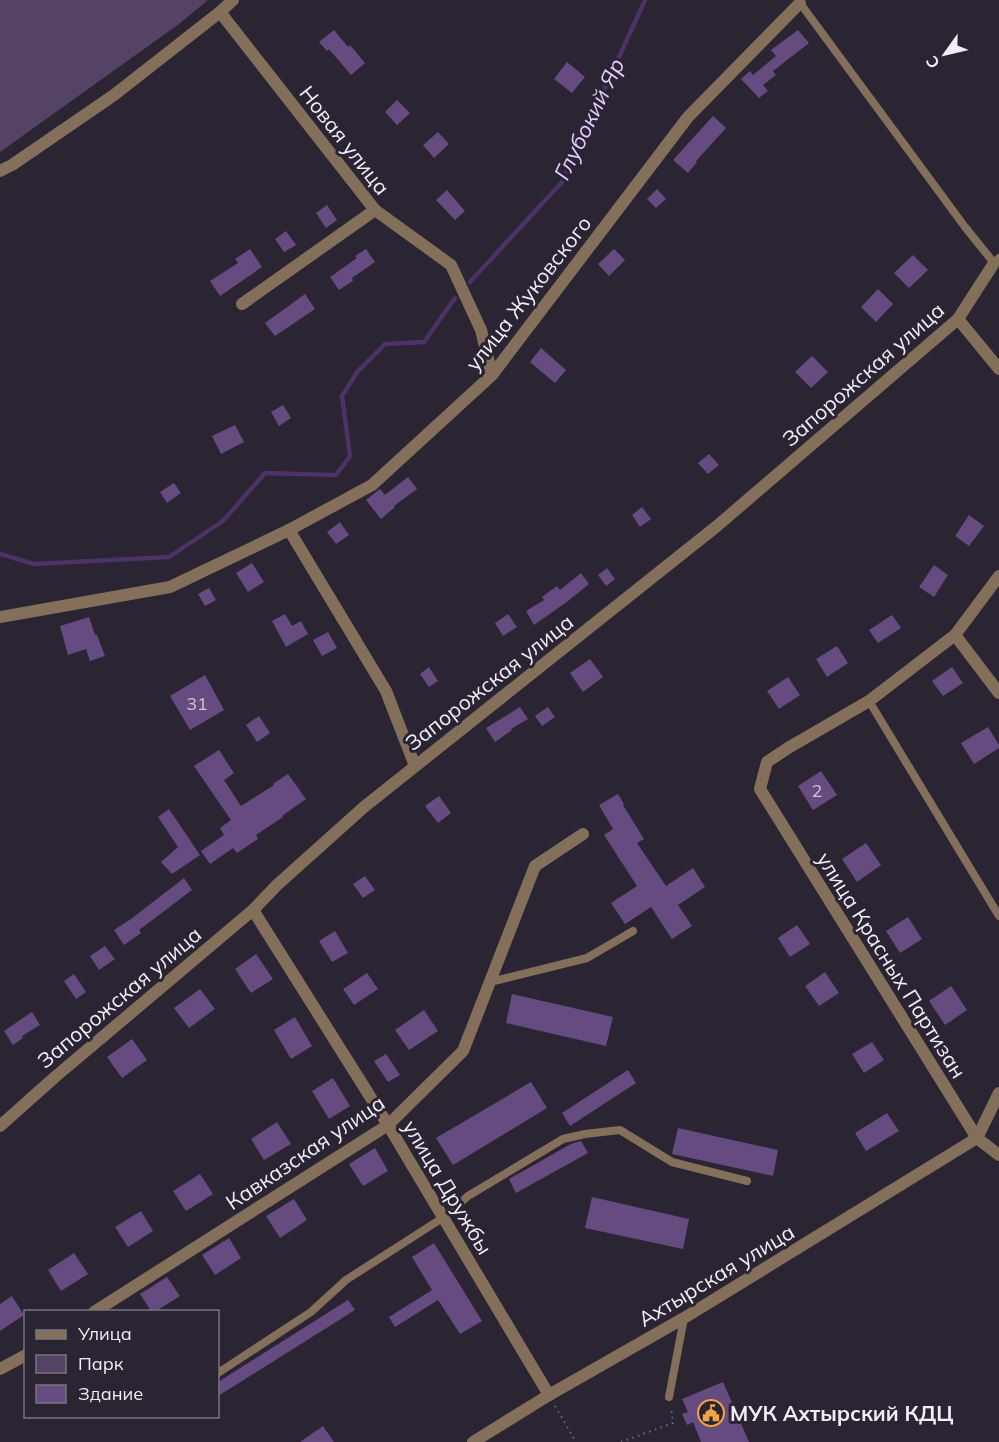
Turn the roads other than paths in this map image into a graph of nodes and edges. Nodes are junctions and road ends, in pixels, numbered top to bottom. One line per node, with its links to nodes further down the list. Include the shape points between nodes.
1 (233, 0): 3 (street)
2 (800, 3): 6 (lane, via 965,226); 10 (street, улица Жуковского, via 688,117)
3 (220, 12): 4 (street, via 114,95); 5 (street, Новая улица)
4 (0, 171)
5 (375, 210): 7 (street); 10 (street, Новая улица, via 451,265 481,330)
6 (997, 260): 8 (street, Запорожская улица)
7 (242, 304)
8 (958, 319): 9 (street); 17 (street, Запорожская улица, via 717,526)
9 (999, 369)
10 (492, 375): 11 (street, улица Жуковского, via 372,485)
11 (289, 530): 13 (street, улица Жуковского, via 170,587); 17 (street, via 386,691)
12 (999, 576): 14 (street)
13 (0, 617)
14 (955, 635): 15 (street); 16 (street)
15 (999, 693)
16 (869, 701): 20 (lane); 26 (street, улица Красных Партизан, via 767,762 759,789)
17 (415, 766): 19 (street, Запорожская улица, via 364,807)
18 (583, 834): 22 (street, Кавказская улица, via 535,866)
19 (253, 910): 24 (street, улица Дружбы); 25 (street, Запорожская улица)
20 (999, 916)
21 (633, 931): 22 (lane, via 587,958)
22 (490, 982): 24 (street, Кавказская улица, via 463,1052)
23 (999, 1094): 26 (street)
24 (388, 1125): 29 (street, улица Дружбы); 30 (street, Кавказская улица)
25 (0, 1126)
26 (977, 1138): 27 (street, улица Красных Партизан); 31 (street, Ахтырская улица)
27 (999, 1155)
28 (747, 1181): 29 (lane, via 672,1162 620,1130 608,1131 563,1139 468,1196)
29 (444, 1217): 34 (lane, via 346,1280 311,1312); 35 (street, улица Дружбы)
30 (96, 1310)
31 (684, 1318): 35 (street, Ахтырская улица); 36 (lane)
32 (24, 1356): 33 (street)
33 (0, 1369)
34 (219, 1372)
35 (549, 1395): 37 (street, Ахтырская улица)
36 (669, 1397)
37 (473, 1442)

